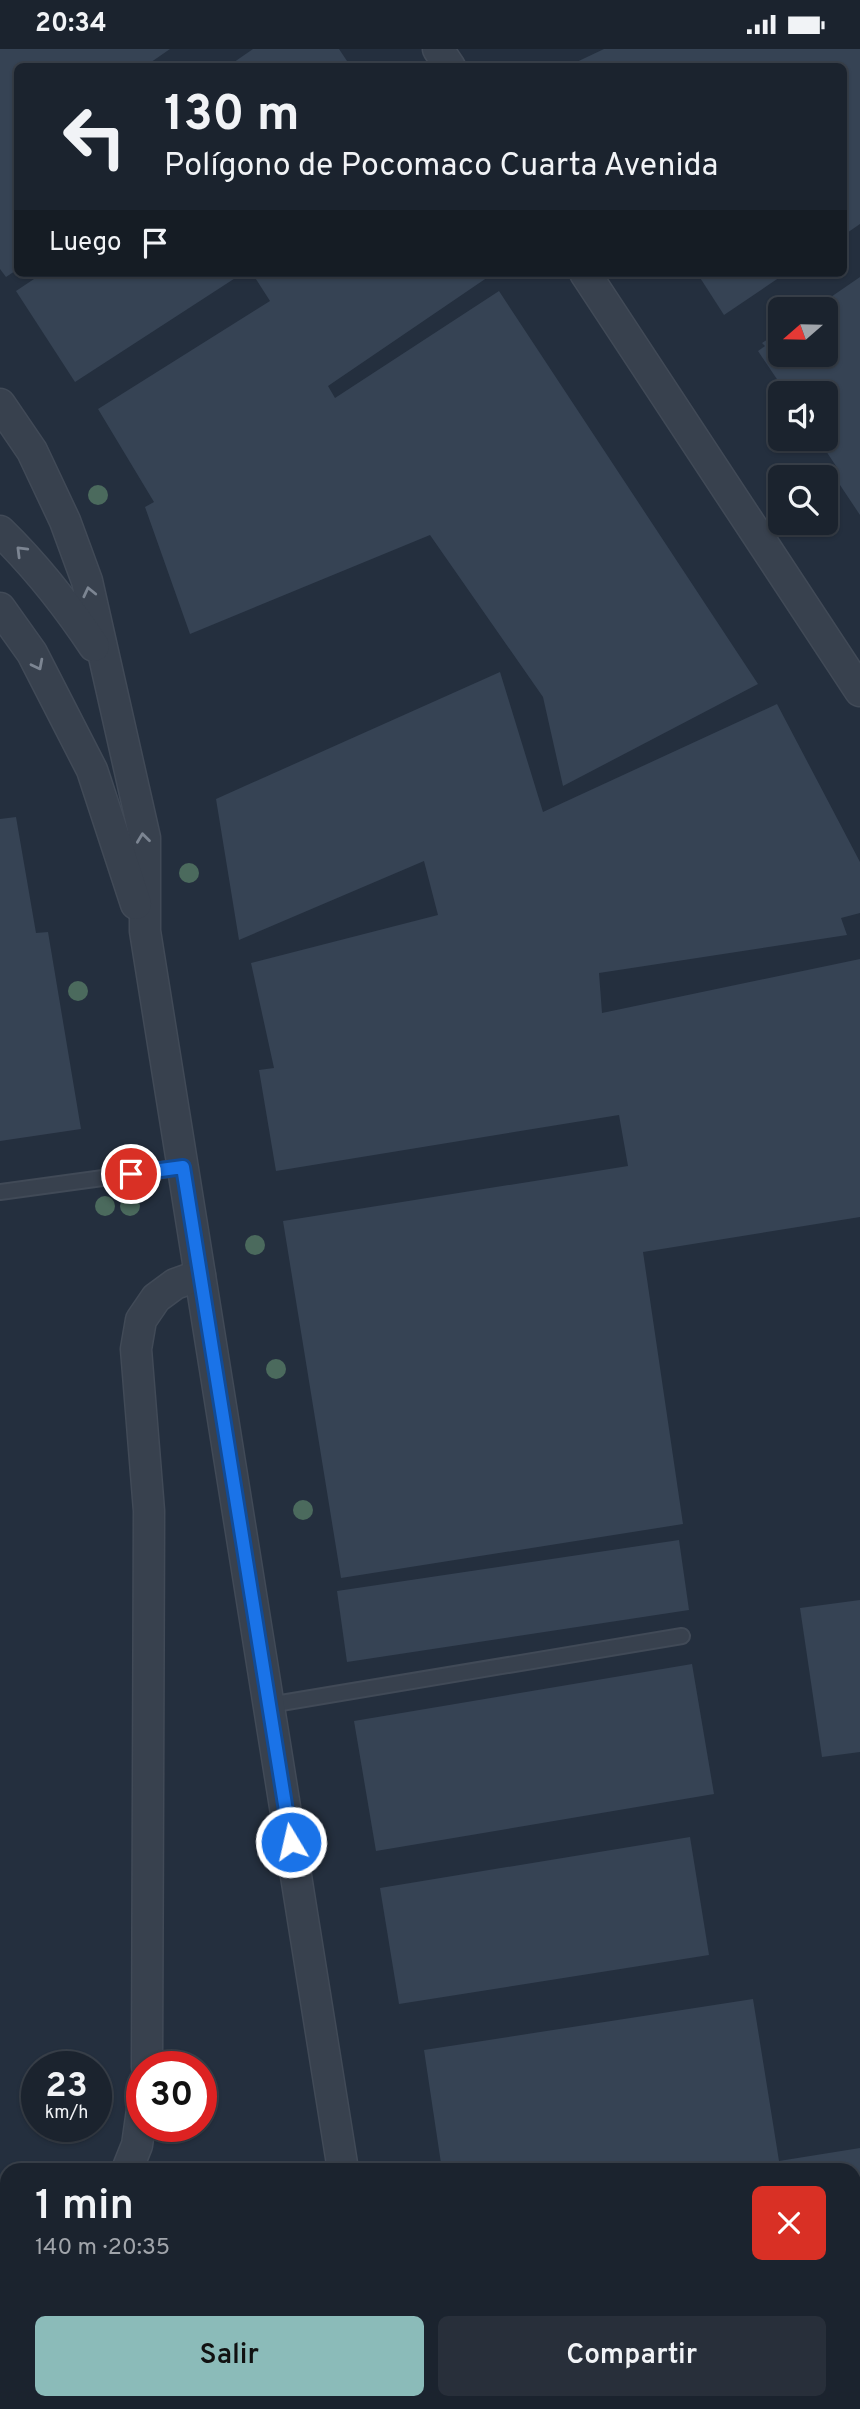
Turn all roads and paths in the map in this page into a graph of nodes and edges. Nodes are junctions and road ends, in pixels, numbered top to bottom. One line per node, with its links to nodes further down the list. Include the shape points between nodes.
1 (588, 277): 7 (street)
2 (3, 408): 3 (street); 6 (street, one-way to 2, via 87,581 65,521 32,451)
3 (0, 446)
4 (0, 531): 6 (street, one-way to 4, via 71,611)
5 (0, 608): 8 (street, one-way to 8, via 32,653 92,770)
6 (106, 664): 8 (street, one-way to 6, via 145,838)
7 (860, 691)
8 (145, 930): 9 (street)
9 (183, 1167): 10 (lane); 11 (street)
10 (0, 1192)
11 (200, 1275): 13 (street); 14 (street, via 156,1298 141,1320 136,1349 149,1511)
12 (682, 1636): 13 (lane)
13 (269, 1705): 17 (street)
14 (147, 2051)
15 (137, 2142): 16 (street)
16 (130, 2163)
17 (342, 2163)

